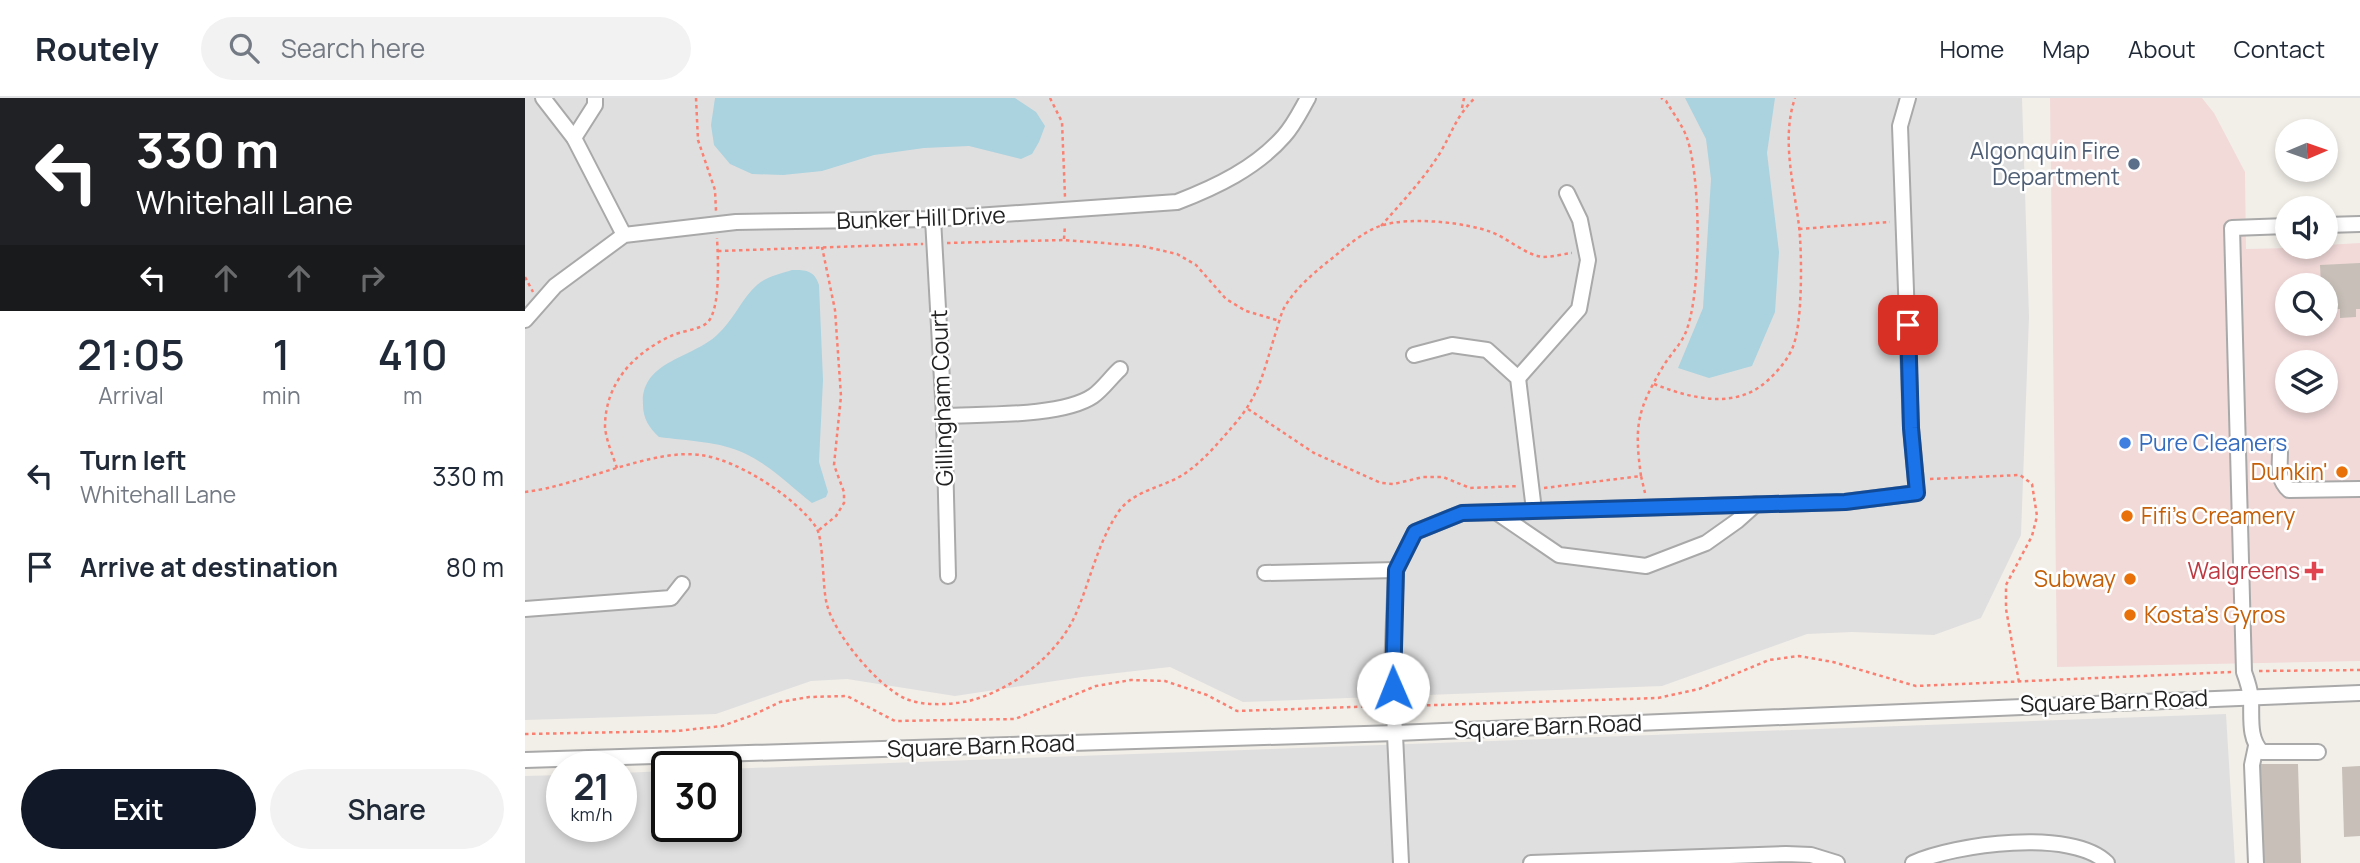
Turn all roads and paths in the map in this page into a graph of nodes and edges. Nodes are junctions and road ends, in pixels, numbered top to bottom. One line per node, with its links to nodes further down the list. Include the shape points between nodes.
1 (544, 98): 12 (street)
2 (595, 98): 12 (street)
3 (696, 98): 17 (path, via 698,140 715,190)
4 (1050, 98): 14 (path, via 1062,122)
5 (1308, 98): 14 (street, Bunker Hill Drive, via 1286,135 1265,155 1207,190 1177,202)
6 (1464, 98): 11 (path)
7 (1475, 98): 11 (path)
8 (1661, 98): 34 (path, via 1687,138 1697,187 1697,220 1694,295 1685,334)
9 (1795, 98): 22 (path, via 1789,149)
10 (1907, 98): 16 (street, via 1901,125)
11 (1461, 111): 20 (path, via 1420,183)
12 (574, 138): 23 (street)
13 (1567, 193): 28 (street, via 1580,220)
14 (1066, 211): 15 (street, Bunker Hill Drive); 24 (path)
15 (933, 219): 17 (street, Bunker Hill Drive); 25 (street, Gillingham Court)
16 (1905, 221): 22 (path); 40 (street)
17 (716, 223): 23 (street, Bunker Hill Drive); 27 (path)
18 (2360, 224): 19 (street)
19 (2338, 225)
20 (1381, 226): 28 (path, via 1453,224 1490,232 1541,257); 30 (path, via 1307,278 1284,308)
21 (2275, 226): 55 (street, via 2232,228)
22 (1799, 229): 34 (path, via 1800,309 1794,346 1781,368 1761,386 1737,398 1687,397)
23 (624, 235): 29 (street, Bunker Hill Drive, via 555,286)
24 (1064, 240): 25 (path); 30 (path, via 1142,246 1177,254 1196,265 1226,299)
25 (935, 243): 26 (path); 36 (street, Gillingham Court)
26 (822, 247): 27 (path); 48 (path, via 838,346 841,397 834,465 844,503)
27 (718, 250): 38 (path, via 714,311 707,323 640,354 615,384 605,428)
28 (1586, 251): 33 (street, via 1579,310)
29 (525, 320)
30 (1280, 321): 35 (path, via 1261,385)
31 (1414, 355): 33 (street, via 1452,345 1487,350)
32 (1120, 369): 36 (street, via 1093,396 1067,407)
33 (1518, 378): 41 (street)
34 (1654, 384): 39 (path, via 1639,414)
35 (1248, 410): 41 (path, via 1314,453 1381,483 1443,477 1470,488); 48 (path, via 1185,474 1121,508 1102,543 1073,621 1045,657 1007,686 974,699 942,704 907,700 871,670 842,638 828,609)
36 (944, 416): 51 (street, Gillingham Court)
37 (2280, 452): 42 (street, via 2280,478 2289,490)
38 (618, 470): 43 (path); 48 (path, via 676,456 721,460 769,486)
39 (1641, 476): 41 (path, via 1547,488); 45 (path)
40 (1916, 480): 44 (street, via 1917,493 1845,502); 56 (path, via 2020,475 2032,484 2037,516 2032,536 2006,585)
41 (1530, 486): 46 (street)
42 (2360, 489)
43 (525, 492)
44 (1756, 504): 45 (street); 47 (street, via 1706,543 1646,566 1559,555)
45 (1648, 507): 46 (street)
46 (1534, 510): 47 (street)
47 (1496, 512): 49 (street, via 1462,513 1415,532)
48 (819, 530)
49 (1396, 570): 50 (street); 59 (street)
50 (1265, 573)
51 (949, 576)
52 (682, 583): 53 (street, via 671,598)
53 (525, 609)
54 (2360, 670): 55 (path)
55 (2244, 671): 56 (path); 58 (street)
56 (2019, 683): 59 (path, via 1916,686 1799,656 1769,660 1699,689 1658,698)
57 (2360, 692): 58 (street, Square Barn Road)
58 (2251, 695): 60 (street, Square Barn Road); 62 (street)
59 (1394, 706): 60 (street); 61 (path, via 1237,711 1165,681 1131,680 1096,686 1015,719 895,721 847,696 809,697 780,702 722,726)
60 (1396, 733): 64 (street, Square Barn Road); 66 (street)
61 (525, 734)
62 (2256, 746): 63 (street, via 2262,752); 71 (street, via 2252,765)
63 (2318, 752)
64 (525, 760)
65 (1641, 861): 67 (street); 68 (street, via 1786,854)
66 (1401, 863)
67 (1531, 863)
68 (1837, 863)
69 (1913, 863): 70 (street, via 1955,849 2052,843 2090,850)
70 (2107, 863)
71 (2256, 863)

